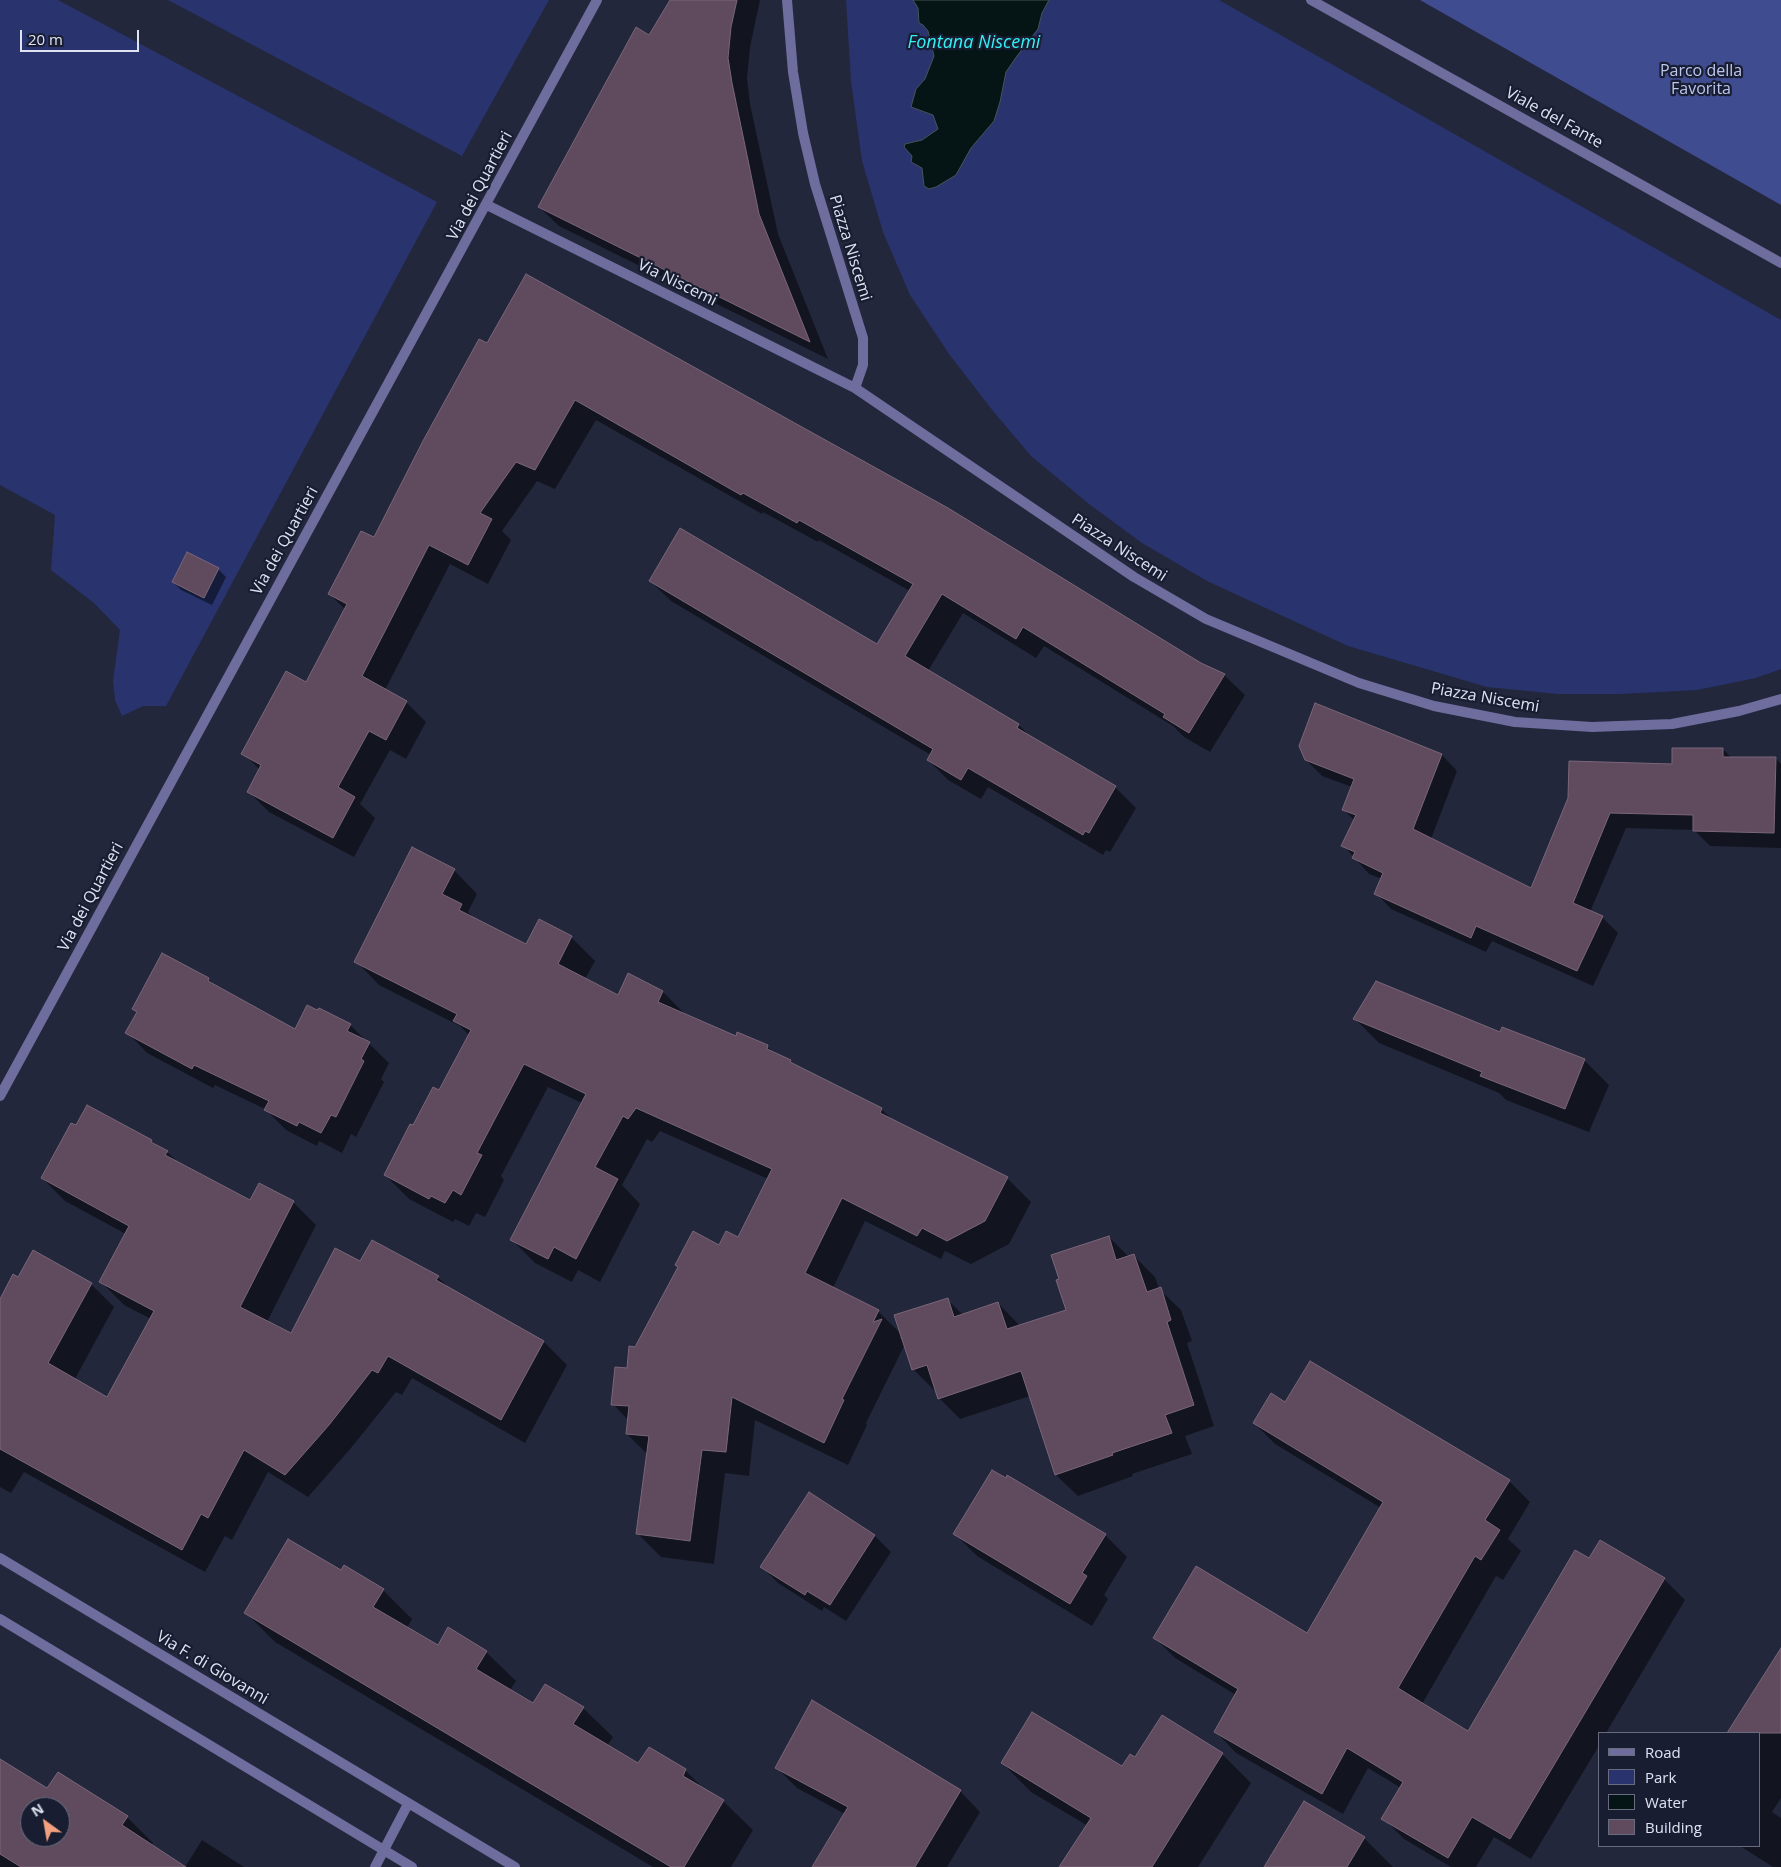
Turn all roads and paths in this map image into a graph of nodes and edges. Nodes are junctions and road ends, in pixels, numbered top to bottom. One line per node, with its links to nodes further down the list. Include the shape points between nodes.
1 (597, 0): 4 (street, Via dei Quartieri)
2 (788, 0): 6 (street, Piazza Niscemi, via 793,72 803,133 815,184 862,338 863,365)
3 (1311, 0): 5 (street, Viale del Fante)
4 (486, 205): 6 (street, Via Niscemi); 8 (street, Via dei Quartieri)
5 (1781, 263)
6 (855, 388): 7 (street, Piazza Niscemi, via 1134,578 1206,619 1359,683 1434,706 1515,722 1592,727 1672,724)
7 (1781, 699)
8 (0, 1096)
9 (0, 1558): 11 (street, Via F. di Giovanni)
10 (0, 1619): 12 (street)
11 (408, 1804): 12 (street); 15 (street, Via F. di Giovanni)
12 (385, 1851): 13 (street); 14 (street)
13 (375, 1867)
14 (412, 1867)
15 (515, 1867)

